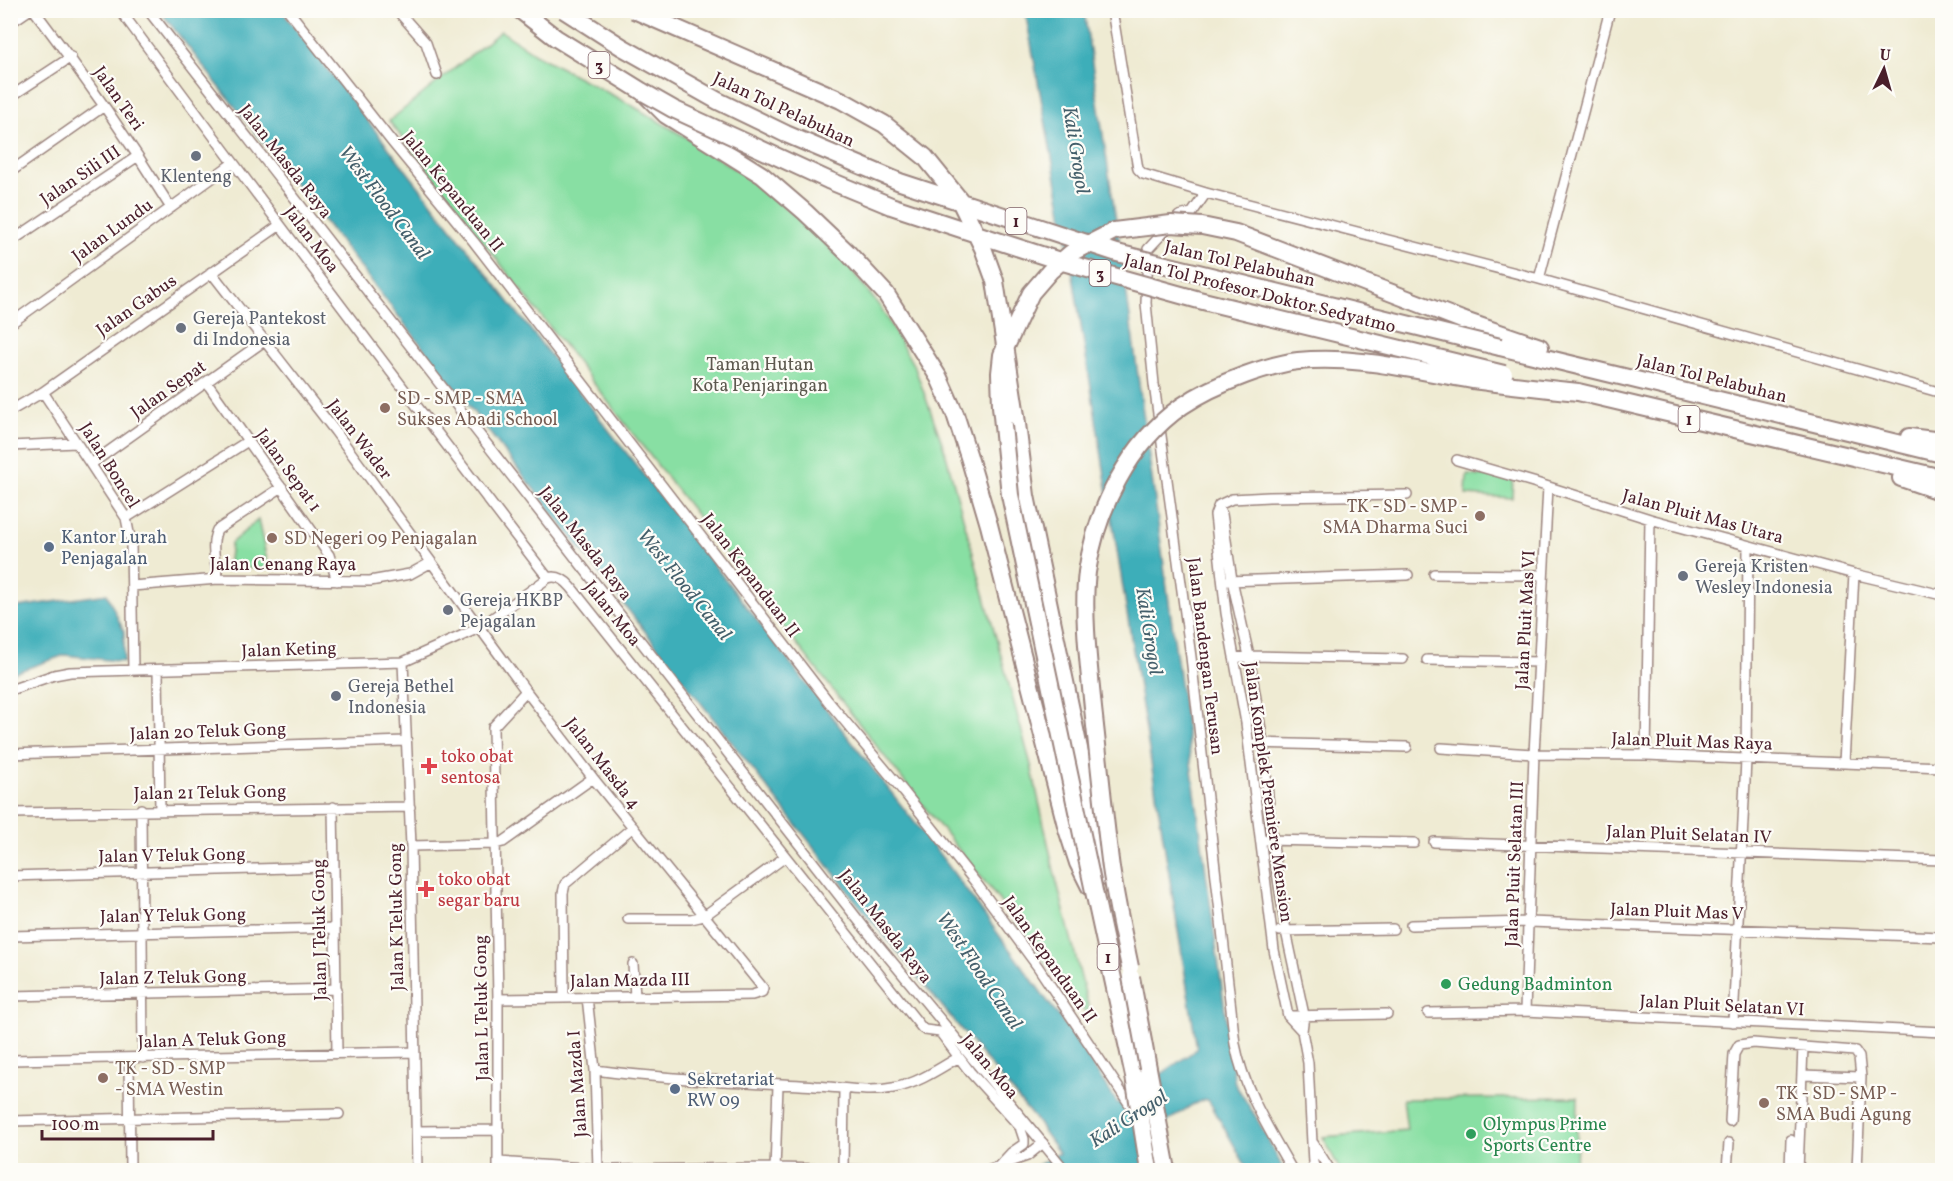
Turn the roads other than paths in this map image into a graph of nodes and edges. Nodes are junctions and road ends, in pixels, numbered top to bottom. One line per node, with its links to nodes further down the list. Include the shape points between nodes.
1 (29, 10): 12 (street)
2 (34, 10): 13 (street, Jalan Teri)
3 (120, 10): 19 (street, Jalan Moa)
4 (148, 10): 158 (street, Jalan Masda Raya, via 866,930)
5 (288, 10): 174 (street, Jalan Kepanduan II, bridge, via 474,242 828,701 976,883 1038,967)
6 (397, 10): 14 (street, via 426,43)
7 (520, 10): 15 (highway, Jalan Tol Profesor Doktor Sedyatmo / 3, via 556,38)
8 (564, 10): 29 (highway, Jalan Tol Pelabuhan / 1, bridge, via 718,101 900,182 1117,254)
9 (634, 10): 120 (highway, bridge, via 841,100 884,124 925,157 959,199 970,220 995,281 1026,496 1119,939)
10 (1112, 10): 21 (street, via 1138,169 1143,174)
11 (1610, 10): 26 (street)
12 (10, 23)
13 (71, 57): 16 (street); 17 (street, Jalan Teri)
14 (436, 75)
15 (643, 92): 32 (highway, Jalan Tol Profesor Doktor Sedyatmo / 3, bridge, via 849,189 1018,248 1199,300); 106 (highway, bridge, via 666,115 762,175 848,253 886,294 939,378 955,414 986,514 1067,829)
16 (10, 97)
17 (104, 106): 18 (street, Jalan Teri); 20 (street)
18 (138, 156): 22 (street, Jalan Teri); 24 (street, Jalan Sili III)
19 (233, 163): 22 (street, Jalan Lundu); 23 (street, Jalan Moa)
20 (10, 172)
21 (1206, 193): 26 (street); 175 (street, Jalan Bandengan Terusan, via 1192,213 1179,216 1148,249 1146,303 1235,1044 1249,1093)
22 (171, 208): 27 (street, Jalan Lundu)
23 (280, 225): 25 (street, Jalan Gabus); 57 (street, Jalan Moa)
24 (10, 242)
25 (211, 272): 28 (street, Jalan Wader); 31 (street, Jalan Gabus)
26 (1539, 279): 33 (street)
27 (10, 324)
28 (264, 341): 30 (street, Jalan Sepat); 52 (street, Jalan Wader)
29 (1623, 375): 35 (highway, Jalan Tol Pelabuhan / 1); 106 (highway, bridge, via 1462,320 1236,233 1202,226 1171,224 1114,231 1071,253 1050,271 1031,293 1002,355 1001,417 1010,495)
30 (207, 383): 36 (street, Jalan Sepat 1); 43 (street, Jalan Sepat)
31 (43, 392): 34 (street, Jalan Gabus); 38 (street, Jalan Boncel)
32 (1578, 392): 39 (highway, 1); 120 (highway, bridge, via 1387,366 1297,362 1262,369 1210,389 1160,424 1125,466 1096,533 1087,573 1086,601 1111,869)
33 (1942, 393)
34 (10, 411)
35 (1831, 429): 37 (highway); 41 (highway, Jalan Tol Pelabuhan / 1)
36 (248, 441): 45 (street, Jalan Sepat 1); 49 (street)
37 (1942, 441)
38 (76, 443): 40 (street); 43 (street, Jalan Boncel)
39 (1800, 445): 44 (highway, 1); 47 (highway)
40 (10, 446)
41 (1942, 454)
42 (1457, 460): 46 (street, Jalan Pluit Mas Utara)
43 (91, 464): 49 (street, Jalan Boncel)
44 (1942, 478)
45 (282, 487): 58 (street, via 217,530 214,544); 59 (street, Jalan Sepat 1, via 329,555)
46 (1548, 487): 50 (street, Jalan Pluit Mas Utara); 56 (street, Jalan Pluit Mas VI)
47 (1942, 492)
48 (1407, 495): 60 (street, Jalan Komplek Premiere Mension, via 1269,496 1223,503 1218,512)
49 (126, 518): 61 (street, Jalan Boncel)
50 (1650, 519): 51 (street, Jalan Pluit Mas Utara); 82 (street)
51 (1748, 546): 54 (street, Jalan Pluit Mas Utara); 83 (street)
52 (430, 563): 59 (street, Jalan Cenang Raya, via 410,574); 63 (street, Jalan Wader)
53 (1434, 574): 56 (street)
54 (1854, 574): 62 (street, Jalan Pluit Mas Utara); 84 (street)
55 (1408, 575): 60 (street)
56 (1544, 575): 69 (street, Jalan Pluit Mas VI)
57 (548, 578): 63 (street, Jalan Keting); 101 (street, Jalan Moa, via 559,578 571,587)
58 (218, 579): 59 (street, Jalan Cenang Raya); 61 (street, Jalan Cenang Raya)
59 (337, 581)
60 (1227, 581): 64 (street, Jalan Komplek Premiere Mension); 65 (street, Jalan Komplek Premiere Mension)
61 (132, 586): 70 (street, Jalan Boncel)
62 (1942, 595)
63 (479, 628): 68 (street, Jalan Keting); 73 (street, Jalan Masda 4)
64 (1249, 657): 65 (street); 66 (street); 75 (street, Jalan Komplek Premiere Mension)
65 (1234, 658): 76 (street, Jalan Komplek Premiere Mension)
66 (1403, 659)
67 (1427, 660): 69 (street)
68 (403, 662): 71 (street, Jalan Keting); 74 (street, Jalan K Teluk Gong)
69 (1539, 662): 81 (street, Jalan Pluit Mas VI)
70 (133, 670): 71 (street, Jalan Keting); 72 (street, Jalan Keting, via 70,672)
71 (158, 670): 78 (street)
72 (10, 690)
73 (526, 691): 86 (street, Jalan Masda 4); 97 (street, Jalan L Teluk Gong, via 493,728)
74 (406, 741): 78 (street, Jalan 20 Teluk Gong); 88 (street, Jalan K Teluk Gong)
75 (1263, 742): 76 (street); 77 (street); 93 (street, Jalan Komplek Premiere Mension)
76 (1249, 745): 94 (street, Jalan Komplek Premiere Mension)
77 (1407, 747)
78 (159, 748): 80 (street, Jalan 20 Teluk Gong); 90 (street)
79 (1441, 748): 81 (street, Jalan Pluit Mas Raya)
80 (10, 754)
81 (1534, 754): 82 (street, Jalan Pluit Mas Raya); 98 (street, Jalan Pluit Selatan III)
82 (1646, 755): 83 (street, Jalan Pluit Mas Raya)
83 (1746, 760): 84 (street, Jalan Pluit Mas Raya); 100 (street)
84 (1844, 763): 85 (street, Jalan Pluit Mas Raya)
85 (1942, 767)
86 (593, 778): 92 (street, Jalan Masda 4); 97 (street, via 520,831)
87 (333, 807): 88 (street, Jalan 21 Teluk Gong); 90 (street, Jalan 21 Teluk Gong); 103 (street, Jalan J Teluk Gong)
88 (410, 807): 99 (street, Jalan K Teluk Gong)
89 (141, 810): 90 (street, Jalan 21 Teluk Gong); 91 (street, Jalan 21 Teluk Gong); 104 (street)
90 (160, 810)
91 (10, 813)
92 (633, 827): 107 (street, Jalan Masda 4); 125 (street, via 565,884)
93 (1272, 839): 94 (street); 96 (street); 114 (street, Jalan Komplek Premiere Mension)
94 (1261, 841): 116 (street, Jalan Komplek Premiere Mension)
95 (1434, 842): 98 (street, Jalan Pluit Selatan IV)
96 (1414, 843)
97 (495, 844): 99 (street); 128 (street, Jalan L Teluk Gong)
98 (1531, 845): 100 (street, Jalan Pluit Selatan IV); 109 (street, Jalan Pluit Selatan III)
99 (411, 846): 139 (street, Jalan K Teluk Gong)
100 (1741, 853): 102 (street, Jalan Pluit Selatan IV); 113 (street)
101 (785, 857): 107 (street); 140 (street, Jalan Moa, via 922,1028 940,1032)
102 (1942, 860)
103 (334, 868): 104 (street, Jalan V Teluk Gong); 111 (street, Jalan J Teluk Gong)
104 (142, 872): 105 (street, Jalan V Teluk Gong); 115 (street)
105 (10, 876)
106 (1095, 896): 172 (highway, 1, bridge, via 1134,1076)
107 (704, 916): 108 (street); 122 (street, Jalan Masda 4, via 762,985)
108 (627, 919)
109 (1529, 922): 110 (street, Jalan Pluit Mas V); 113 (street, Jalan Pluit Mas V); 129 (street, Jalan Pluit Selatan III)
110 (1411, 925)
111 (336, 928): 115 (street, Jalan Y Teluk Gong); 121 (street, Jalan J Teluk Gong)
112 (1393, 928): 114 (street)
113 (1737, 930): 118 (street, Jalan Pluit Mas V); 134 (street)
114 (1286, 931): 116 (street); 132 (street, Jalan Komplek Premiere Mension)
115 (142, 933): 117 (street, Jalan Y Teluk Gong); 123 (street)
116 (1272, 933): 133 (street, Jalan Komplek Premiere Mension)
117 (10, 936)
118 (1942, 937)
119 (633, 964): 127 (street)
120 (1131, 976): 173 (highway, 1, bridge)
121 (336, 989): 123 (street, Jalan Z Teluk Gong); 138 (street, Jalan J Teluk Gong)
122 (762, 992): 127 (street, Jalan Mazda III)
123 (142, 994): 124 (street, Jalan Z Teluk Gong); 141 (street)
124 (10, 996)
125 (564, 997): 126 (street, Jalan Mazda III); 128 (street, Jalan Mazda III)
126 (587, 997): 127 (street, Jalan Mazda III); 144 (street, Jalan Mazda I)
127 (634, 997)
128 (498, 999): 153 (street, Jalan L Teluk Gong)
129 (1525, 1011): 130 (street, Jalan Pluit Selatan VI); 134 (street, Jalan Pluit Selatan VI)
130 (1428, 1013)
131 (1387, 1014): 132 (street)
132 (1304, 1015): 133 (street); 135 (street, Jalan Komplek Premiere Mension)
133 (1288, 1016): 135 (street)
134 (1732, 1022): 136 (street, Jalan Pluit Selatan VI)
135 (1302, 1031): 156 (street, Jalan Komplek Premiere Mension)
136 (1942, 1032)
137 (1803, 1047): 145 (street); 146 (street, via 1852,1050 1859,1057); 152 (street, via 1746,1043 1737,1048)
138 (338, 1052): 139 (street, Jalan A Teluk Gong); 141 (street, Jalan A Teluk Gong)
139 (414, 1052): 154 (street, Jalan K Teluk Gong)
140 (959, 1057): 148 (street, via 929,1075 892,1089); 161 (street, Jalan Moa, via 1022,1131 1024,1144)
141 (143, 1058): 142 (street, Jalan A Teluk Gong)
142 (129, 1059): 143 (street, Jalan A Teluk Gong); 150 (street)
143 (10, 1060)
144 (595, 1070): 147 (street); 162 (street, Jalan Mazda I)
145 (1802, 1075): 146 (street); 178 (street)
146 (1861, 1077): 179 (street)
147 (778, 1085): 148 (street); 163 (street)
148 (844, 1089): 164 (street)
149 (339, 1114): 150 (street)
150 (129, 1118): 151 (street); 166 (street)
151 (10, 1121)
152 (1730, 1121)
153 (499, 1130): 154 (street); 159 (street, Jalan L Teluk Gong)
154 (417, 1131): 167 (street, Jalan K Teluk Gong)
155 (1791, 1140): 177 (street)
156 (1313, 1143): 160 (street, Jalan Komplek Premiere Mension); 165 (street, Jalan Komplek Premiere Mension)
157 (1729, 1143): 176 (street)
158 (1046, 1146): 161 (street); 171 (street, Jalan Masda Raya)
159 (499, 1166): 162 (street)
160 (1328, 1166): 165 (street, Jalan Komplek Premiere Mension)
161 (998, 1167): 170 (street)
162 (598, 1169): 168 (street)
163 (775, 1169): 164 (street); 168 (street)
164 (843, 1169): 169 (street)
165 (1316, 1169)
166 (130, 1170)
167 (417, 1170)
168 (613, 1170)
169 (864, 1170)
170 (988, 1170)
171 (1065, 1170)
172 (1149, 1170)
173 (1167, 1170)
174 (1174, 1170)
175 (1292, 1170)
176 (1727, 1170)
177 (1790, 1170)
178 (1798, 1170)
179 (1857, 1170)

